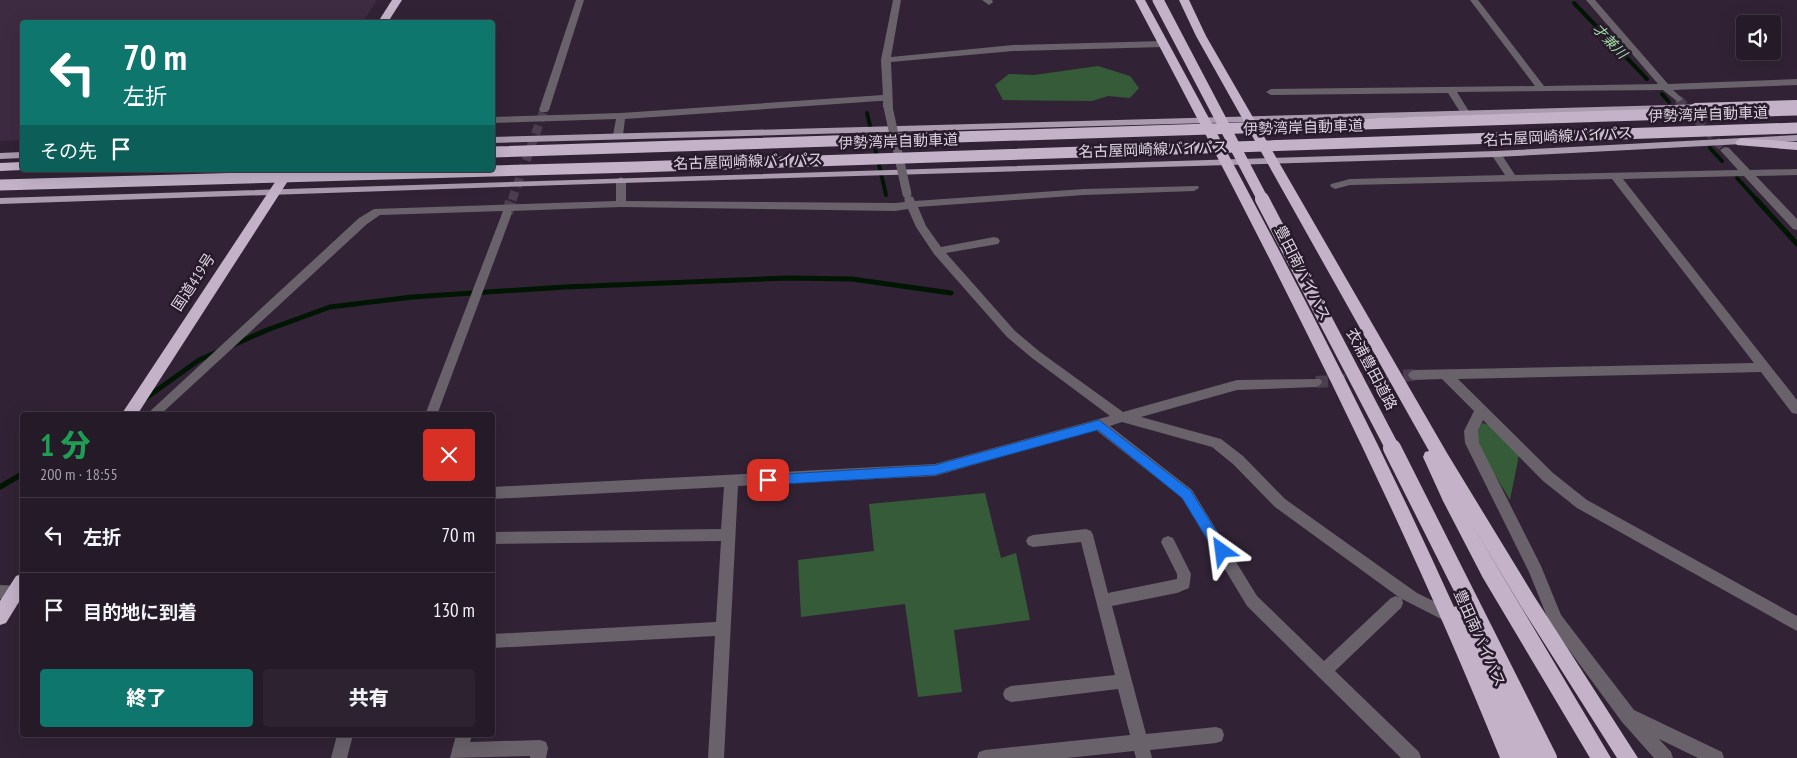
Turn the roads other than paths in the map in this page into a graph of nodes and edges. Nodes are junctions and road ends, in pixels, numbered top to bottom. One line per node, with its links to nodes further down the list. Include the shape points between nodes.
1 (397, 0): 10 (highway)
2 (580, 0): 22 (street)
3 (897, 0): 12 (street)
4 (1140, 0): 11 (highway, 豊田南バイパス)
5 (1152, 0): 104 (highway, 衣浦豊田道路, bridge, via 1370,421)
6 (1158, 0): 105 (highway, 衣浦豊田道路, bridge, via 1419,499)
7 (1184, 0): 25 (highway)
8 (1474, 0): 15 (street)
9 (1590, 0): 14 (street)
10 (384, 20)
11 (1164, 44): 12 (street, via 1013,48); 27 (highway, 豊田南バイパス)
12 (886, 60): 19 (street)
13 (1797, 82): 14 (street)
14 (1665, 87): 15 (street); 18 (street)
15 (1542, 89): 16 (street)
16 (1451, 90): 17 (street); 23 (street)
17 (1271, 92)
18 (1678, 99)
19 (888, 103): 24 (street); 55 (street, bridge)
20 (1695, 106): 21 (highway); 23 (main road, 名古屋岡崎線バイパス)
21 (1797, 106): 35 (highway, 伊勢湾岸自動車道, bridge)
22 (544, 110)
23 (1465, 113): 25 (main road, 名古屋岡崎線バイパス)
24 (621, 116): 26 (street); 29 (street)
25 (1248, 119): 27 (main road, 名古屋岡崎線バイパス); 39 (highway)
26 (495, 120)
27 (1203, 120): 29 (main road, 名古屋岡崎線バイパス); 40 (highway, 豊田南バイパス)
28 (1797, 128): 43 (highway, 伊勢湾岸自動車道, bridge)
29 (618, 135): 31 (main road, 名古屋岡崎線バイパス)
30 (1797, 138): 32 (main road, 名古屋岡崎線バイパス)
31 (495, 140)
32 (1741, 142): 33 (highway); 36 (main road, 名古屋岡崎線バイパス)
33 (1797, 146)
34 (1724, 150): 47 (street)
35 (495, 152)
36 (1496, 154): 39 (main road, 名古屋岡崎線バイパス); 49 (street)
37 (20, 155): 38 (main road)
38 (0, 156)
39 (1272, 160): 40 (main road, 名古屋岡崎線バイパス); 66 (highway)
40 (1225, 162): 50 (main road, 名古屋岡崎線バイパス); 74 (highway, 豊田南バイパス)
41 (20, 166): 42 (highway)
42 (0, 167)
43 (495, 171)
44 (288, 172): 54 (highway, 国道419号)
45 (459, 172): 51 (highway, 伊勢湾岸自動車道, bridge)
46 (1797, 172): 47 (street)
47 (1748, 174): 48 (street); 59 (street)
48 (1616, 176): 49 (street); 62 (street)
49 (1512, 178): 52 (street, via 1350,182)
50 (621, 180): 54 (main road, 名古屋岡崎線バイパス); 57 (street)
51 (0, 185)
52 (1335, 186)
53 (1194, 188): 55 (street)
54 (276, 194): 56 (main road, 名古屋岡崎線バイパス); 69 (highway, 国道419号, via 242,240)
55 (909, 200): 57 (street, via 895,207); 61 (street, via 921,227)
56 (0, 201)
57 (621, 204): 70 (street, via 378,212 363,220)
58 (506, 213): 71 (street)
59 (1797, 226)
60 (994, 241): 61 (street)
61 (938, 251): 72 (street, via 1011,334)
62 (1763, 367): 63 (street); 67 (street)
63 (1445, 374): 64 (street); 68 (street)
64 (1414, 375)
65 (1316, 382): 72 (street, via 1237,384)
66 (1402, 389): 106 (highway, 衣浦豊田道路, via 1465,526); 107 (highway, via 1528,602)
67 (1797, 409)
68 (1481, 411): 86 (street, via 1548,477 1582,504); 92 (street, via 1471,430 1472,443 1536,571 1555,619)
69 (131, 412)
70 (155, 412)
71 (432, 412)
72 (1121, 417): 73 (street); 85 (street, via 1216,443 1238,460 1280,503 1412,598)
73 (1099, 425): 75 (street, via 935,470); 89 (street, via 1187,494 1252,602)
74 (1383, 471): 85 (highway, 豊田南バイパス); 103 (highway, via 1450,593)
75 (731, 482): 76 (street); 77 (street)
76 (495, 493)
77 (729, 535): 78 (street); 87 (street)
78 (495, 538)
79 (1033, 540): 82 (street, via 1086,535)
80 (1168, 542): 82 (street, via 1184,574 1184,583)
81 (15, 590): 84 (highway)
82 (1103, 601): 90 (street)
83 (1396, 603): 89 (street)
84 (0, 617)
85 (1451, 617): 102 (highway, 豊田南バイパス)
86 (1797, 624)
87 (723, 628): 88 (street); 99 (street)
88 (495, 642)
89 (1324, 671): 101 (street)
90 (1124, 681): 91 (street); 96 (street)
91 (1011, 694)
92 (1628, 716): 108 (street); 109 (street)
93 (1216, 735): 96 (street)
94 (344, 737): 97 (street)
95 (460, 748): 98 (street, via 540,748)
96 (1142, 750): 100 (street)
97 (339, 758)
98 (538, 758)
99 (716, 758)
100 (985, 758)
101 (1413, 758)
102 (1510, 758)
103 (1530, 758)
104 (1537, 758)
105 (1548, 758)
106 (1601, 758)
107 (1628, 758)
108 (1665, 758)
109 (1716, 758)

